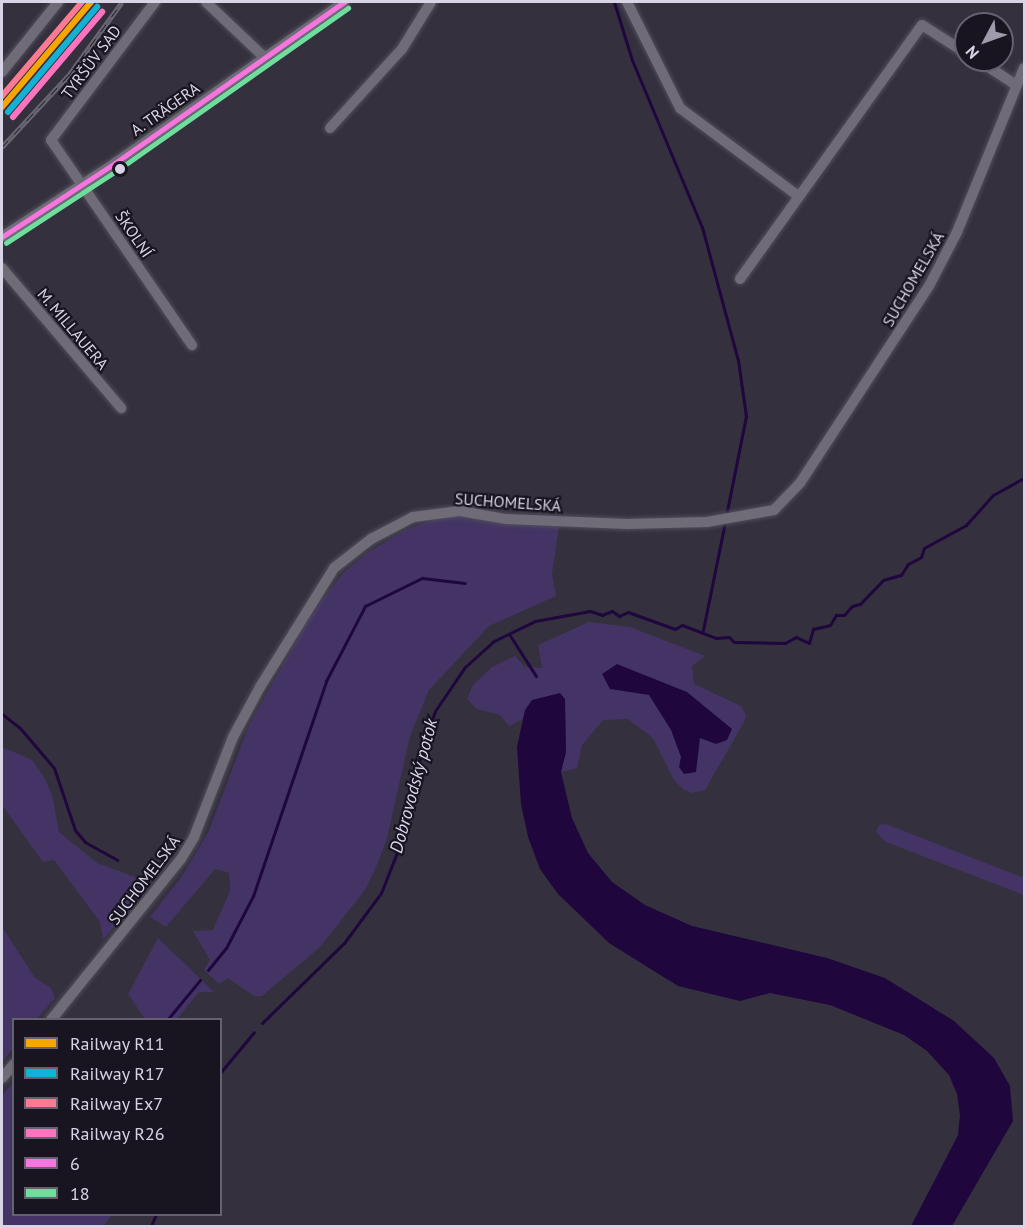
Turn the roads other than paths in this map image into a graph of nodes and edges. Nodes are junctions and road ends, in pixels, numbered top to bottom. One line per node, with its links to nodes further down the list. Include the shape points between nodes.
1 (58, 2): 10 (street)
2 (155, 2): 14 (street, TYRŠŮV SAD)
3 (206, 2): 8 (street)
4 (344, 2): 8 (street, A. TRÄGERA)
5 (431, 2): 13 (street, via 402,49)
6 (627, 2): 16 (street, via 680,108)
7 (954, 45): 16 (street, via 922,25)
8 (265, 58): 15 (street, A. TRÄGERA)
9 (1024, 68): 12 (street, SUCHOMELSKÁ)
10 (2, 72)
11 (996, 72): 12 (street)
12 (1016, 85): 22 (street, SUCHOMELSKÁ, via 957,231 929,286 800,483 774,510 724,520 611,523 506,519 460,510 413,517 371,539 334,568 260,687 233,737 194,837 181,859)
13 (330, 128)
14 (51, 140): 15 (street, ŠKOLNÍ)
15 (82, 185): 17 (street, A. TRÄGERA); 20 (street, ŠKOLNÍ)
16 (798, 196): 19 (street)
17 (2, 237)
18 (2, 268): 21 (street, M. MILLAUERA)
19 (740, 279)
20 (192, 345)
21 (121, 408)
22 (53, 1018)
23 (12, 1066): 24 (street)
24 (2, 1078)

